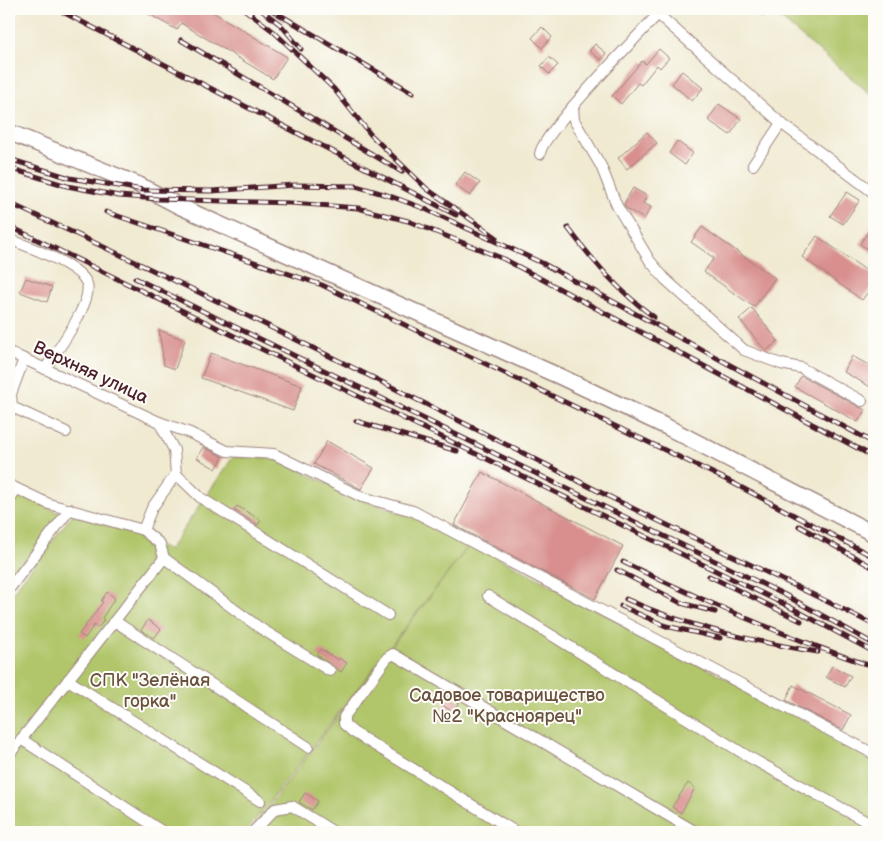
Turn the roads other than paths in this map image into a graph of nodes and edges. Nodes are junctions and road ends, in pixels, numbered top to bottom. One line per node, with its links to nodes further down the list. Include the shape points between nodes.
1 (655, 11): 2 (street); 3 (street)
2 (573, 106): 5 (street, via 544,143); 12 (street, via 574,120 601,166 617,206 650,261 665,279 744,350 801,368)
3 (781, 123): 6 (street); 7 (street)
4 (9, 132): 20 (highway, via 139,185 560,377 667,427)
5 (540, 154)
6 (753, 165)
7 (874, 193)
8 (9, 239): 11 (street, via 78,272 87,284 88,298)
9 (9, 352): 10 (street, Верхняя улица)
10 (24, 359): 11 (street, Верхняя улица); 14 (street, via 11,394 12,406)
11 (45, 369): 13 (street, Верхняя улица)
12 (862, 401)
13 (159, 422): 15 (street, via 174,450); 30 (street, Верхняя улица, via 227,451 274,454 362,497 413,511)
14 (66, 432)
15 (176, 474): 19 (street, via 152,508); 24 (street, via 201,498)
16 (12, 487): 17 (street); 18 (street)
17 (9, 502)
18 (70, 510): 19 (street); 22 (street)
19 (143, 530): 21 (street, via 160,544)
20 (874, 534)
21 (164, 558): 25 (street); 26 (street, via 260,628)
22 (9, 589)
23 (488, 596): 33 (street, via 749,756)
24 (388, 615)
25 (116, 622): 27 (street); 29 (street)
26 (330, 671)
27 (68, 680): 28 (street); 32 (street)
28 (21, 739): 31 (street); 34 (street)
29 (308, 747)
30 (874, 754)
31 (9, 755)
32 (260, 801)
33 (874, 826)
34 (163, 832)
35 (254, 832): 36 (street, via 274,809 292,806)
36 (334, 832)
37 (516, 832): 38 (street, via 344,724 344,717 387,658 393,654)
38 (696, 832)

